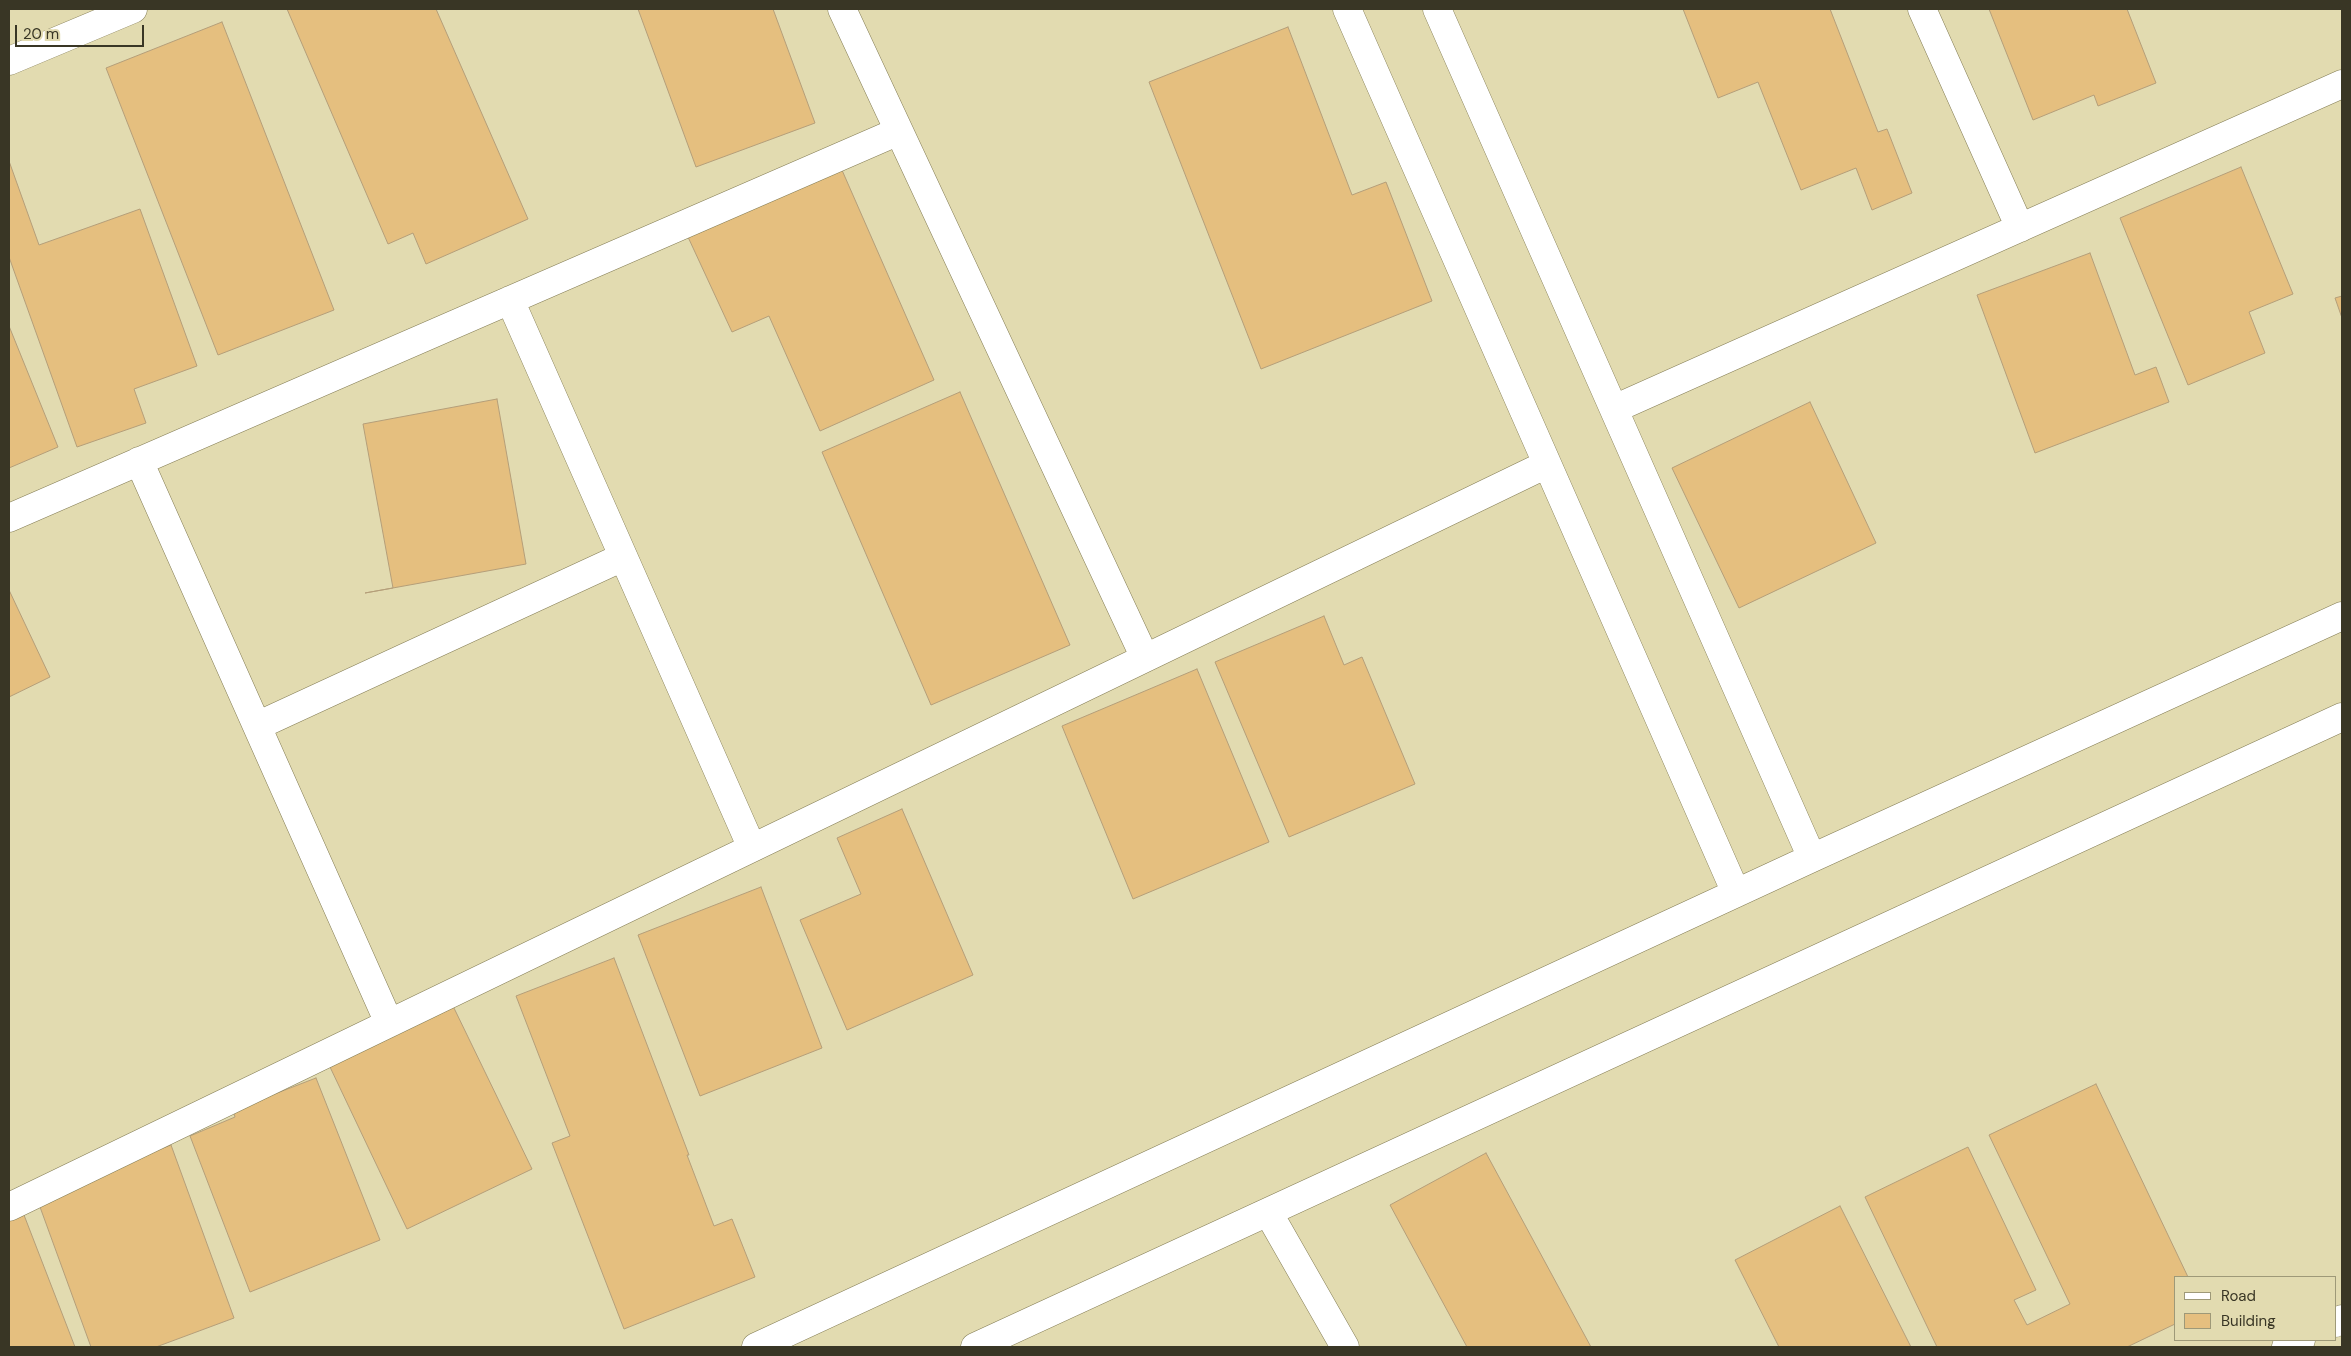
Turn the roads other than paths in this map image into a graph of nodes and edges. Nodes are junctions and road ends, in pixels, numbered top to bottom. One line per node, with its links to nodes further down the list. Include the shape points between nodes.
1 (133, 9): 6 (street)
2 (842, 9): 8 (street)
3 (1346, 9): 13 (street)
4 (1437, 9): 11 (street)
5 (1922, 9): 9 (street)
6 (9, 61)
7 (2342, 84): 9 (street)
8 (899, 131): 10 (street); 17 (street)
9 (2020, 228): 11 (street)
10 (510, 300): 12 (street); 15 (street)
11 (1614, 409): 21 (street)
12 (140, 461): 14 (street); 19 (street)
13 (1547, 464): 17 (street); 22 (street)
14 (9, 518)
15 (623, 557): 19 (street); 20 (street)
16 (2342, 616): 21 (street)
17 (1145, 658): 20 (street)
18 (2342, 717): 25 (street)
19 (257, 726): 23 (street)
20 (752, 848): 23 (street)
21 (1812, 858): 22 (street)
22 (1736, 893): 27 (street)
23 (389, 1023): 24 (street)
24 (9, 1207)
25 (1268, 1212): 28 (street); 29 (street)
26 (2300, 1341): 30 (street)
27 (756, 1347)
28 (975, 1347)
29 (1344, 1347)
30 (2286, 1347)

